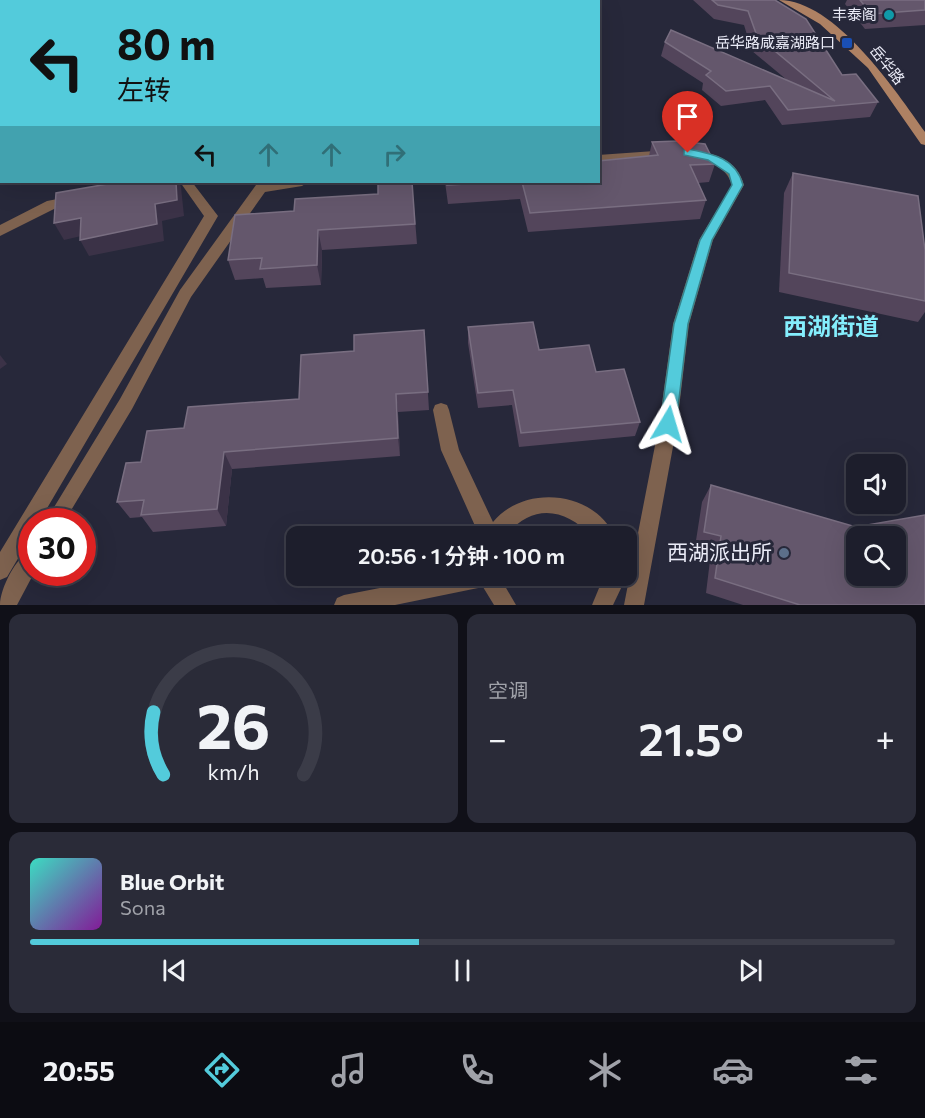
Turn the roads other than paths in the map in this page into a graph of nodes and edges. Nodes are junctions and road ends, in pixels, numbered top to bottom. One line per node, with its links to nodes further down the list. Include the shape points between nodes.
1 (784, 0): 2 (street, 岳华路, via 824,22 872,66)
2 (925, 141)
3 (600, 159): 22 (street, via 688,153 711,157 734,172 738,185 706,240 681,324 668,424)
4 (187, 183): 13 (street, via 211,216)
5 (295, 183): 9 (street, via 261,188 185,294 126,404)
6 (84, 198): 7 (street, via 52,204)
7 (0, 231)
8 (441, 410): 10 (street, via 450,450)
9 (63, 508)
10 (487, 526)
11 (500, 526): 12 (street, via 518,510 539,504 578,511)
12 (597, 526)
13 (0, 570)
14 (18, 585): 18 (street)
15 (440, 586): 19 (street)
16 (493, 586): 20 (street)
17 (611, 586): 21 (street)
18 (7, 605)
19 (344, 605)
20 (506, 605)
21 (602, 605)
22 (634, 605)

